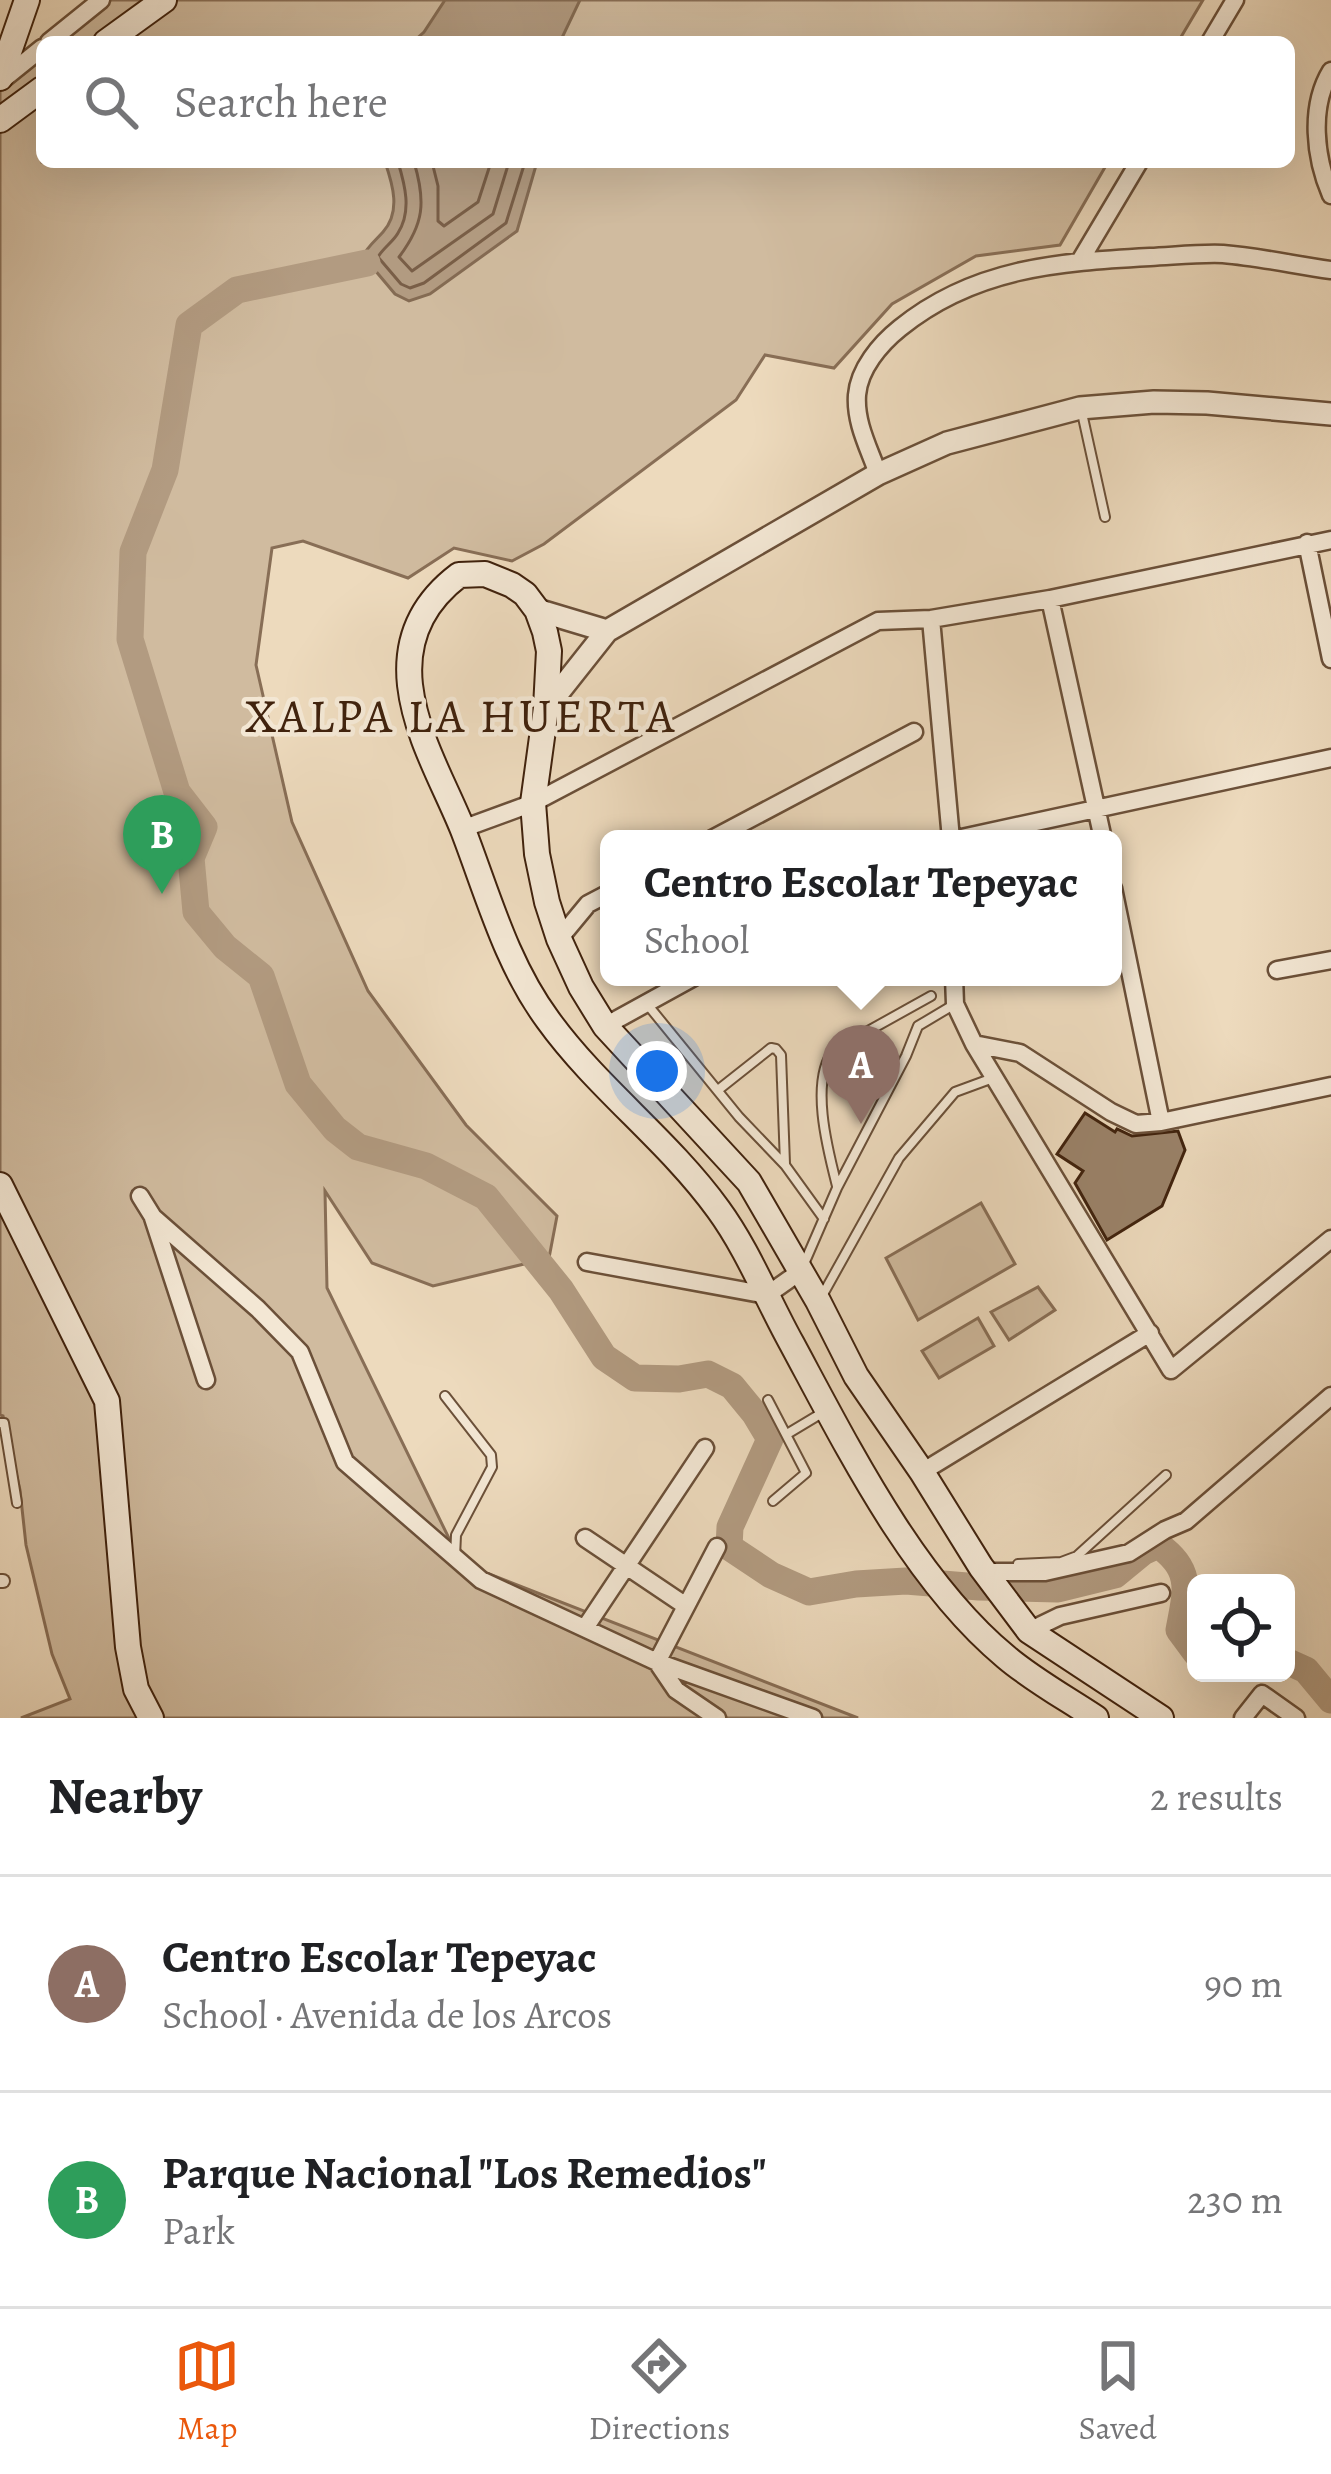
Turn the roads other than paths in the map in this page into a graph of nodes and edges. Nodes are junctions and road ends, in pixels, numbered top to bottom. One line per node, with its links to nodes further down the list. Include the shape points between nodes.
1 (27, 0): 10 (main road)
2 (101, 0): 5 (street)
3 (164, 0): 6 (main road)
4 (1235, 0): 7 (street)
5 (56, 36)
6 (114, 36)
7 (1214, 36)
8 (36, 53): 10 (street)
9 (1331, 71): 14 (street, via 1316,117)
10 (0, 80)
11 (36, 93): 12 (main road)
12 (0, 120)
13 (1134, 168): 15 (street)
14 (1331, 195)
15 (1080, 261): 16 (street, via 1220,254); 19 (street, via 1000,274 954,292 886,339 857,391 858,420)
16 (1331, 271)
17 (1080, 408): 18 (street, via 1189,402); 19 (street, via 947,443); 20 (lane)
18 (1331, 414)
19 (878, 474): 26 (street)
20 (1105, 517)
21 (1331, 540): 22 (street)
22 (1307, 543): 23 (street); 27 (street)
23 (1050, 598): 25 (street); 32 (street)
24 (537, 610): 26 (street); 28 (main road, via 549,651); 33 (main road, via 512,584 472,572 447,584 417,626 410,684 424,744)
25 (931, 619): 31 (street, via 878,621 850,633); 35 (street)
26 (607, 631): 28 (street)
27 (1331, 659)
28 (546, 708): 31 (main road)
29 (914, 732): 34 (street)
30 (1331, 758): 32 (street)
31 (533, 802): 33 (street); 39 (main road)
32 (1097, 811): 36 (street); 37 (street)
33 (462, 829): 67 (main road, via 506,951 548,1020 718,1208)
34 (729, 830)
35 (953, 830)
36 (1000, 830)
37 (1101, 830)
38 (600, 898): 40 (street)
39 (547, 902): 40 (street); 42 (main road)
40 (588, 904): 42 (street)
41 (1122, 932): 57 (street)
42 (559, 939): 51 (main road)
43 (1331, 960): 44 (street)
44 (1277, 970)
45 (677, 986): 48 (street)
46 (954, 986): 49 (street)
47 (932, 996): 50 (lane)
48 (646, 1003): 51 (street); 56 (lane)
49 (955, 1004): 52 (lane); 53 (street)
50 (911, 1010): 52 (lane); 60 (lane, via 828,1056 822,1108)
51 (605, 1026): 66 (main road, via 749,1182)
52 (918, 1026): 60 (lane)
53 (974, 1044): 54 (street); 57 (street, via 1019,1054 1136,1124)
54 (994, 1078): 68 (lane, via 955,1091 899,1158); 69 (street)
55 (1331, 1086): 57 (street)
56 (717, 1090): 58 (lane); 58 (lane, via 776,1049)
57 (1161, 1122)
58 (785, 1165): 63 (lane)
59 (0, 1185): 93 (main road, via 107,1401 128,1647)
60 (837, 1187): 63 (lane)
61 (140, 1196): 62 (street)
62 (153, 1217): 71 (street); 85 (street, via 300,1352 345,1462)
63 (824, 1219): 66 (lane)
64 (1331, 1239): 69 (street, via 1171,1370)
65 (587, 1262): 67 (street)
66 (801, 1271): 67 (street); 68 (main road)
67 (767, 1295): 75 (main road)
68 (818, 1301): 70 (main road)
69 (1150, 1333): 79 (street)
70 (856, 1376): 75 (main road); 79 (main road)
71 (206, 1380)
72 (445, 1396): 85 (lane, via 492,1467 456,1535)
73 (1331, 1396): 87 (street, via 1186,1521 1129,1553 1045,1572)
74 (768, 1400): 77 (lane)
75 (822, 1402): 77 (lane); 96 (main road, via 865,1480 948,1598 1005,1657)
76 (0, 1423): 82 (lane)
77 (787, 1434): 81 (lane, via 806,1473)
78 (705, 1448): 86 (street)
79 (922, 1472): 87 (main road)
80 (1166, 1475): 87 (lane, via 1077,1556)
81 (772, 1501)
82 (17, 1503)
83 (585, 1538): 86 (street)
84 (717, 1547): 89 (street)
85 (455, 1558): 91 (street, via 482,1580)
86 (627, 1567): 89 (street); 91 (street)
87 (987, 1573): 90 (main road)
88 (1161, 1593): 90 (street)
89 (686, 1606): 92 (street)
90 (1022, 1622): 97 (main road)
91 (585, 1628): 92 (street)
92 (657, 1662): 94 (street, via 676,1690); 95 (street)
93 (151, 1718)
94 (717, 1718)
95 (813, 1718)
96 (1096, 1718)
97 (1161, 1718)
98 (1243, 1718): 99 (street, via 1262,1694)
99 (1296, 1718)

